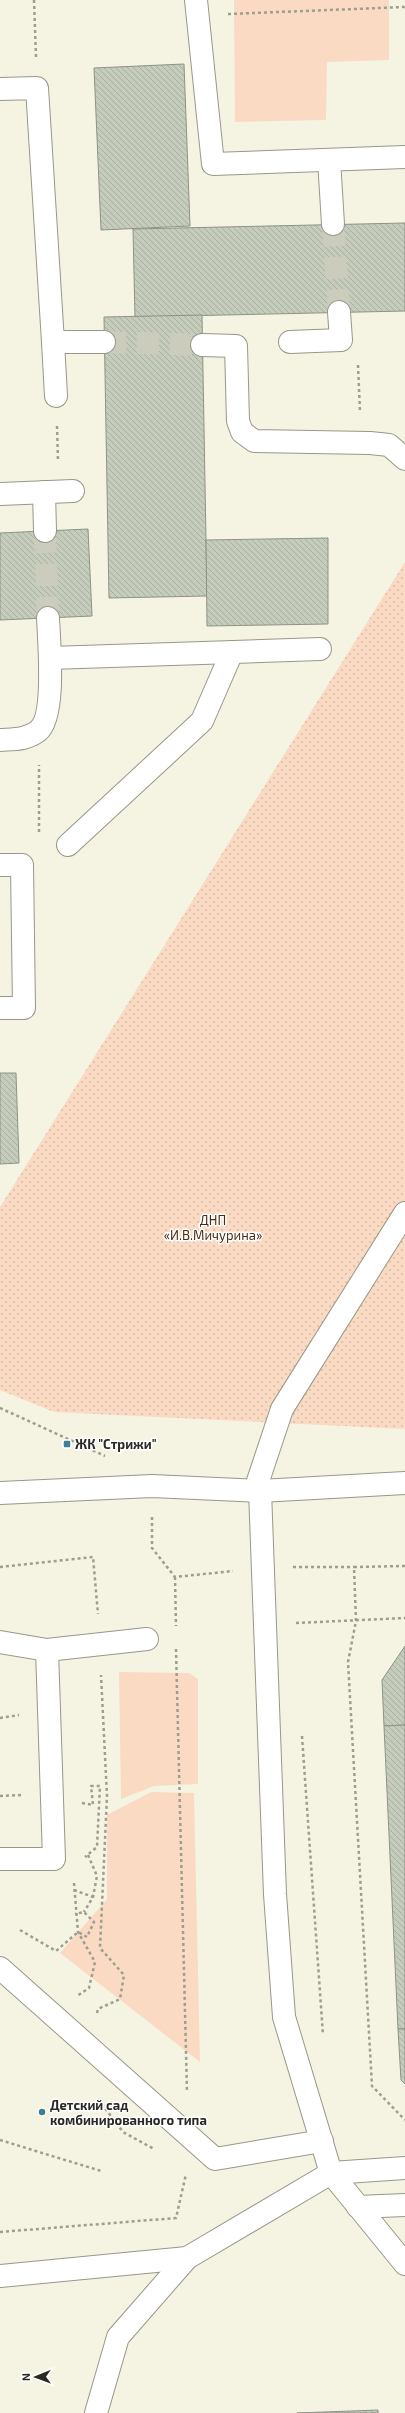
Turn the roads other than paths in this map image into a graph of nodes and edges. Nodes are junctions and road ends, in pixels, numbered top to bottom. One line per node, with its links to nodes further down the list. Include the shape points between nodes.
1 (197, 8): 4 (street, via 213,164)
2 (0, 89): 7 (street, via 36,88)
3 (405, 157): 4 (street)
4 (329, 160): 5 (street)
5 (333, 224)
6 (339, 312): 9 (street, via 341,340)
7 (53, 342): 8 (street); 11 (street)
8 (104, 342)
9 (290, 342)
10 (202, 345): 12 (street, via 236,346 238,421 242,432 254,441 361,442 389,445)
11 (56, 396)
12 (405, 459)
13 (0, 494): 14 (street, via 59,492)
14 (45, 531)
15 (48, 618): 18 (street)
16 (320, 649): 17 (street)
17 (232, 652): 18 (street); 20 (street, via 202,721)
18 (50, 658): 19 (street, via 48,714 40,730 24,739)
19 (0, 740)
20 (68, 845)
21 (0, 865): 22 (street, via 22,865 24,1008)
22 (0, 1008)
23 (405, 1213): 25 (street, via 282,1409)
24 (405, 1483): 25 (street)
25 (258, 1490): 26 (street, via 152,1486); 32 (street, via 275,1894 284,2017)
26 (0, 1493)
27 (147, 1639): 29 (street)
28 (0, 1642): 29 (street)
29 (47, 1650): 30 (street, via 54,1859)
30 (0, 1859)
31 (0, 1968): 32 (street, via 216,2159)
32 (322, 2142): 34 (street)
33 (405, 2168): 34 (street)
34 (331, 2173): 36 (street); 37 (street)
35 (405, 2205): 36 (street)
36 (358, 2206): 38 (street)
37 (187, 2258): 39 (street); 40 (street, via 118,2337)
38 (405, 2264)
39 (0, 2276)
40 (96, 2413)

